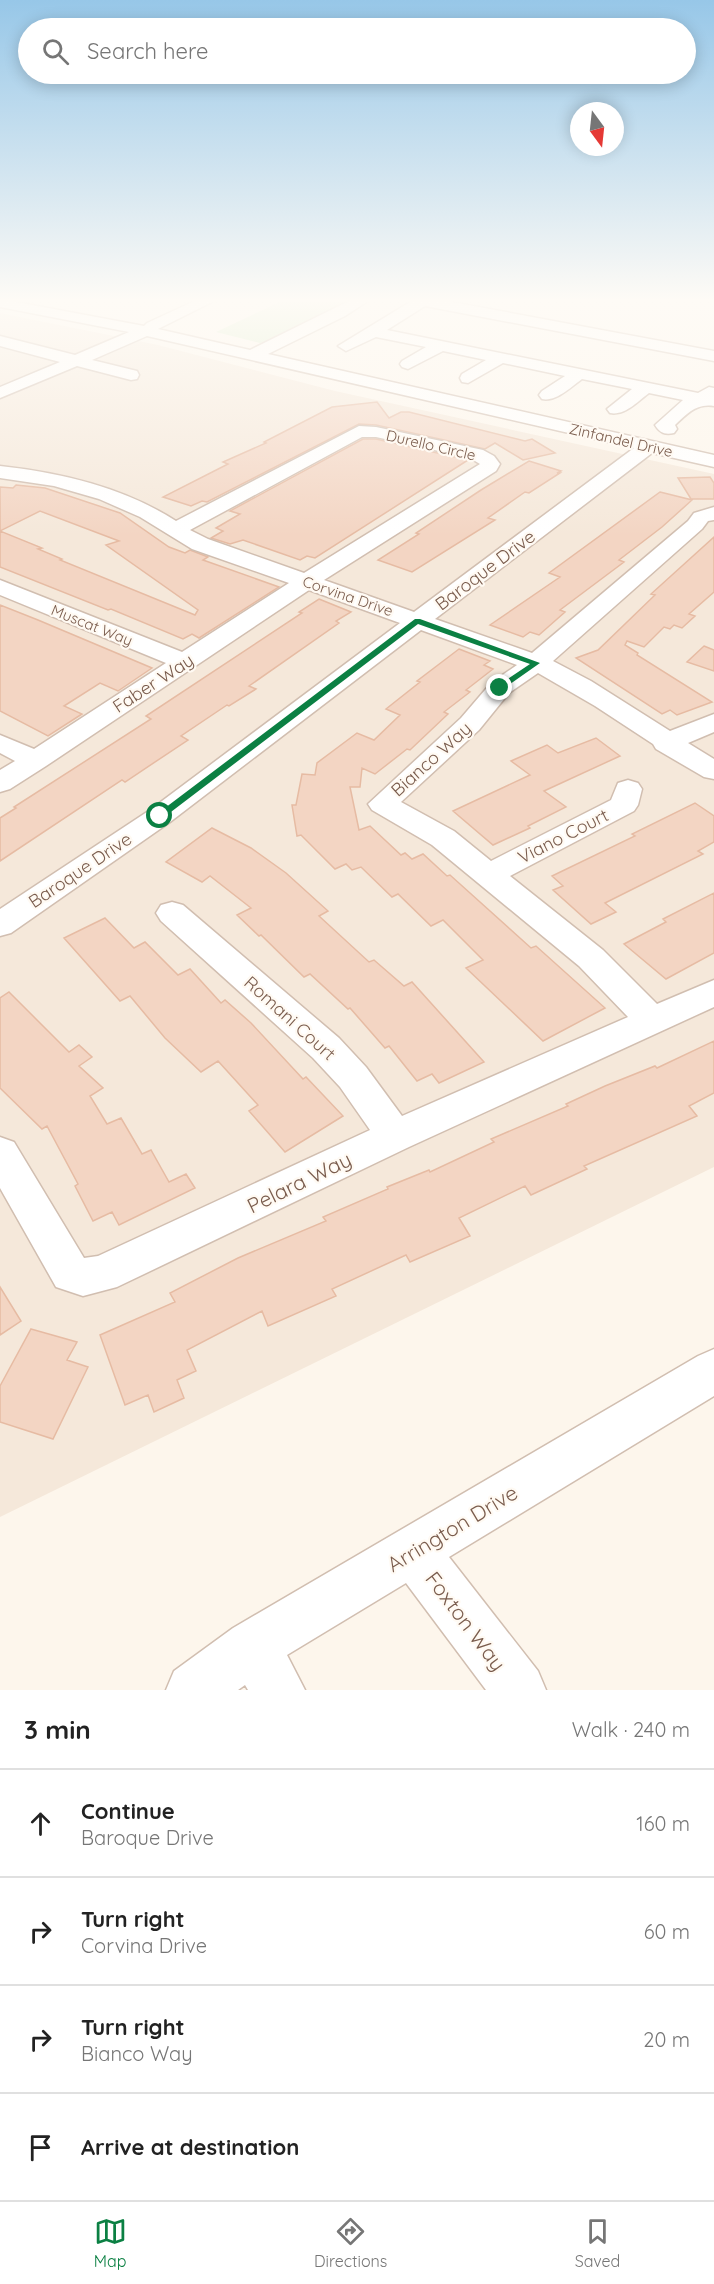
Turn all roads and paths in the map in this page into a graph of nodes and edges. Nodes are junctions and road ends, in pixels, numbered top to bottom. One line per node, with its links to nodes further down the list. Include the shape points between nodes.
1 (36, 378): 8 (street)
2 (359, 378): 12 (street, Zinfandel Drive, via 493,411)
3 (376, 378): 12 (street, Zinfandel Drive)
4 (573, 378): 10 (street)
5 (599, 378): 7 (street)
6 (640, 378): 9 (street)
7 (645, 387): 9 (street); 11 (street)
8 (0, 393)
9 (708, 394): 12 (street, Baroque Drive, via 680,427)
10 (548, 395)
11 (616, 409)
12 (660, 438): 13 (street, Zinfandel Drive); 14 (street, via 669,446); 15 (street, Zinfandel Drive); 21 (street, Baroque Drive)
13 (714, 450)
14 (714, 455)
15 (714, 461)
16 (0, 472): 18 (street, Corvina Drive, via 96,491 139,508)
17 (714, 513): 23 (street, Bianco Way, via 701,517)
18 (175, 530): 19 (street, Corvina Drive, via 200,544); 19 (street, Durello Circle, via 359,431 476,454 488,460 489,467)
19 (306, 582): 21 (street, Corvina Drive); 22 (street, Faber Way)
20 (0, 587): 22 (street, Muscat Way)
21 (417, 621): 23 (street, Corvina Drive); 33 (street, Baroque Drive, via 160,816)
22 (185, 662): 27 (street, Faber Way)
23 (536, 663): 26 (street, Corvina Drive, via 566,676); 31 (street, Bianco Way, via 500,688 470,724 382,804 443,838)
24 (714, 722): 26 (street)
25 (0, 743): 27 (street)
26 (666, 743): 28 (street, Corvina Drive)
27 (36, 760): 29 (street, Faber Way)
28 (714, 771)
29 (0, 783)
30 (628, 789): 31 (street, Viano Court, via 624,805)
31 (488, 875): 35 (street, Bianco Way, via 591,958)
32 (172, 914): 36 (street, Romani Court, via 326,1048 353,1077)
33 (0, 924)
34 (714, 993): 35 (street, Pelara Way)
35 (652, 1020): 36 (street, Pelara Way)
36 (395, 1136): 37 (street, Pelara Way, via 113,1271 83,1277 71,1274 66,1267)
37 (0, 1153)
38 (714, 1371): 39 (street, Arrington Drive)
39 (413, 1551): 40 (street, Arrington Drive); 42 (street, Foxton Way)
40 (265, 1669): 41 (street, Arrington Drive)
41 (193, 1690)
42 (519, 1690)

